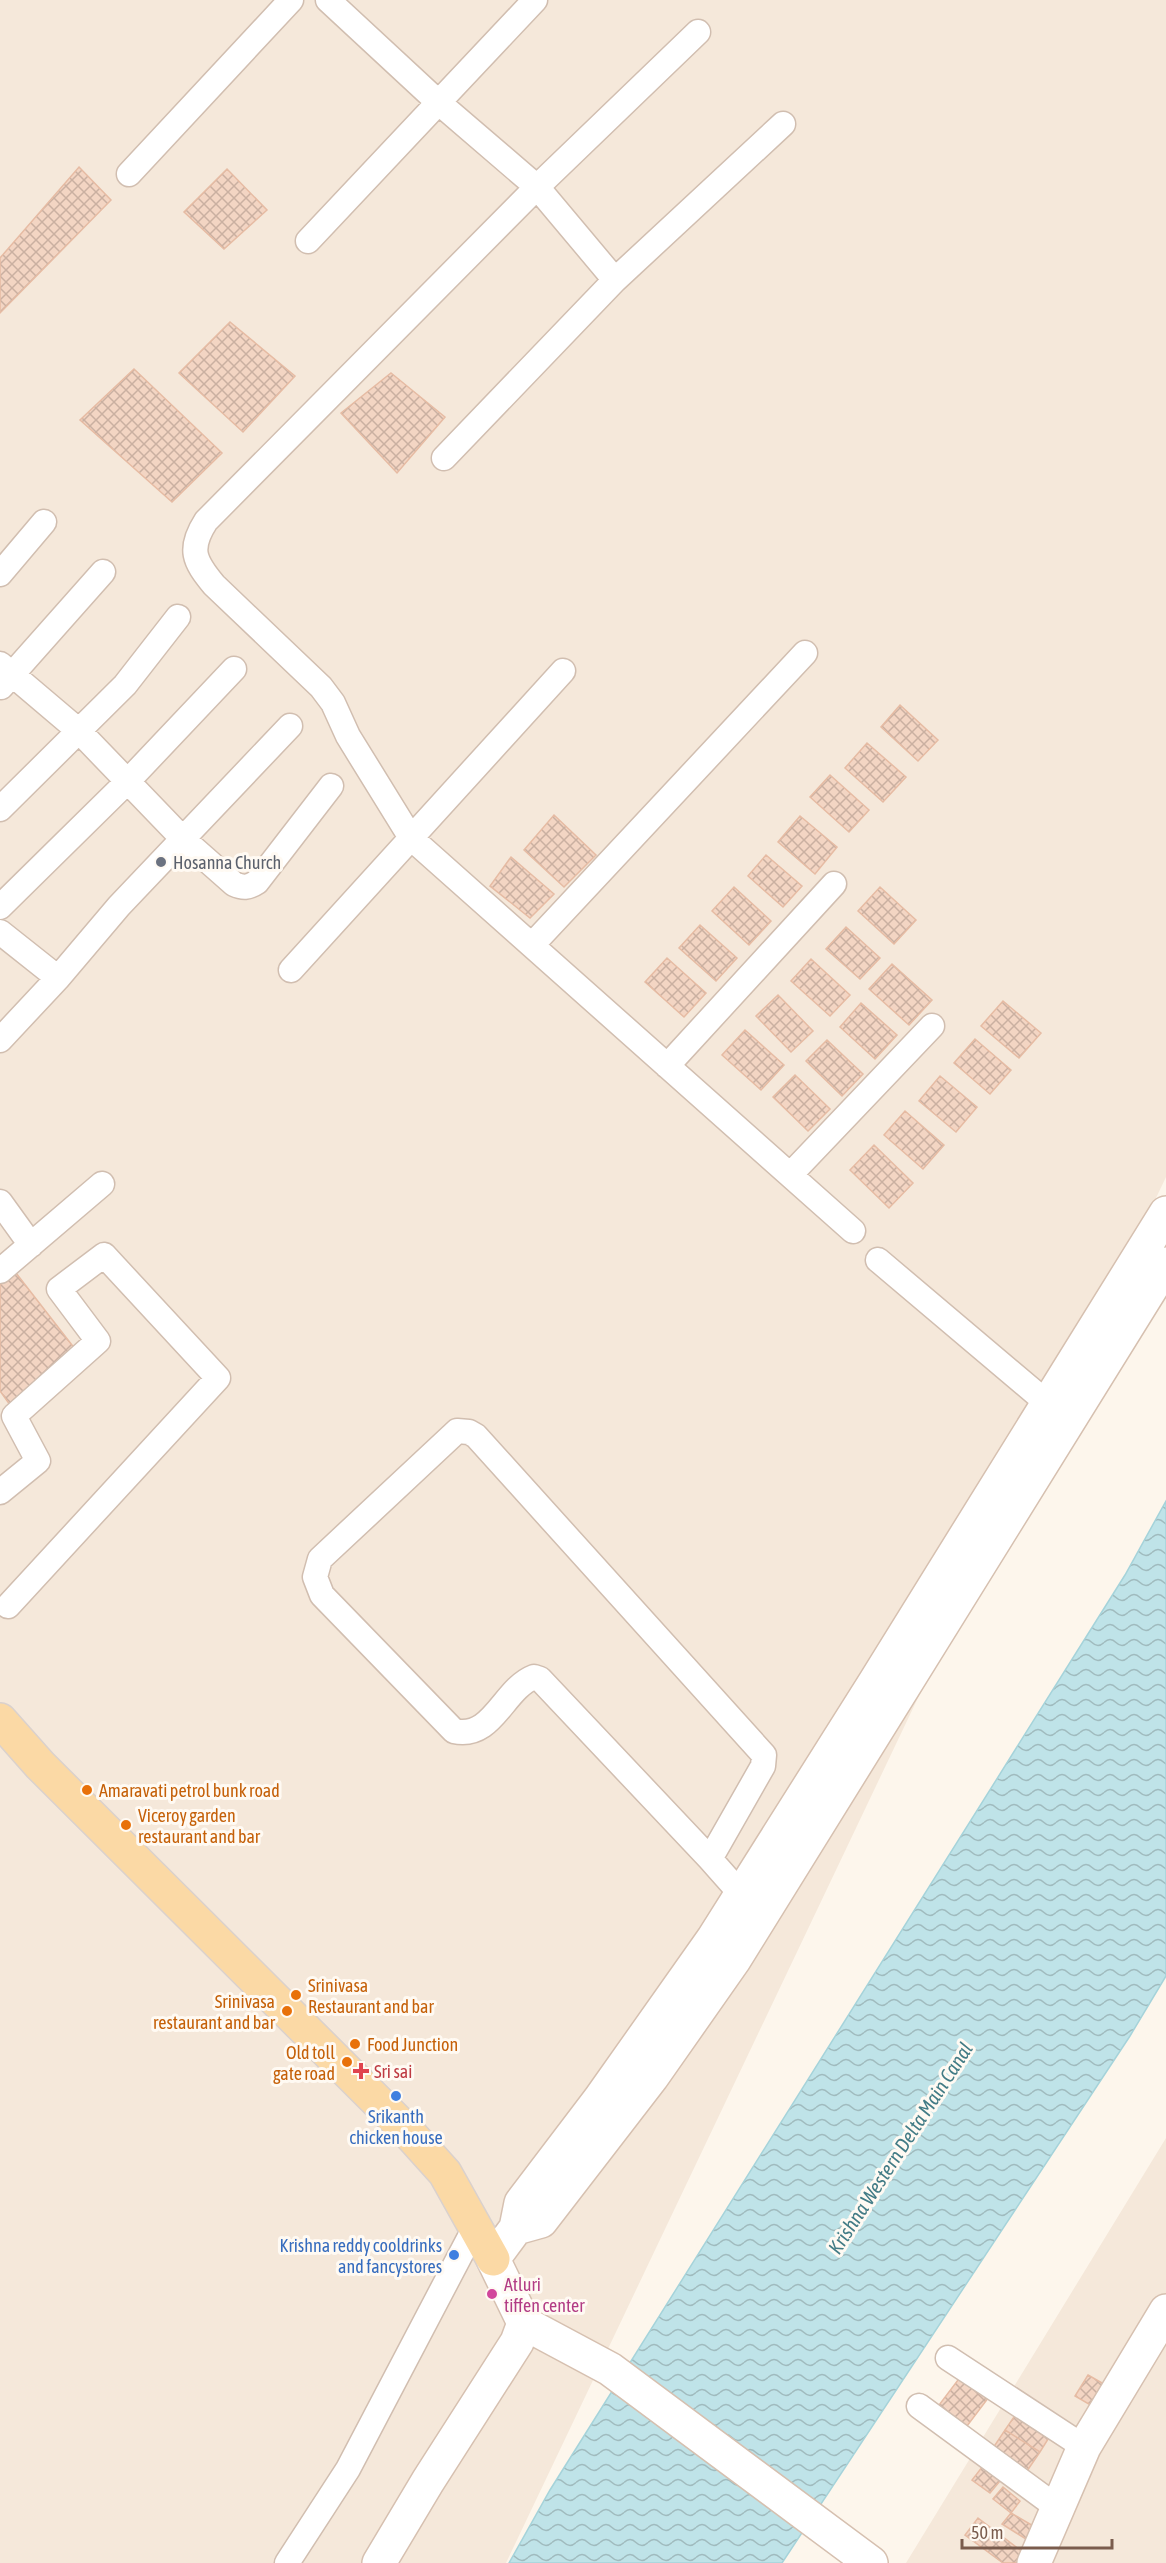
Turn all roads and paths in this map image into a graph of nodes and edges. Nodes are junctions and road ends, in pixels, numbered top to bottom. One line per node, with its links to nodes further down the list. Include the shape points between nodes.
1 (291, 0): 7 (street)
2 (328, 0): 5 (street)
3 (535, 0): 5 (street)
4 (698, 32): 8 (street)
5 (438, 102): 8 (street); 9 (street)
6 (783, 124): 10 (street)
7 (129, 174)
8 (537, 187): 10 (street); 26 (street, via 206,521 194,546 195,558 208,578 333,703 348,736)
9 (308, 241)
10 (615, 280): 11 (street)
11 (444, 458)
12 (44, 522): 14 (street)
13 (103, 572): 19 (street)
14 (0, 574)
15 (178, 617): 21 (street, via 124,686)
16 (805, 652): 30 (street)
17 (234, 669): 22 (street)
18 (563, 671): 26 (street)
19 (4, 676): 21 (street)
20 (290, 726): 25 (street)
21 (79, 731): 22 (street); 24 (street)
22 (128, 781): 25 (street); 28 (street)
23 (331, 786): 25 (street, via 256,882 246,888 234,884)
24 (0, 809)
25 (183, 838): 32 (street)
26 (411, 838): 30 (street); 31 (street)
27 (834, 884): 35 (street)
28 (0, 907)
29 (0, 932): 32 (street)
30 (532, 945): 35 (street)
31 (291, 970)
32 (58, 978): 34 (street)
33 (932, 1026): 36 (street)
34 (0, 1040)
35 (667, 1066): 36 (street)
36 (790, 1175): 40 (street)
37 (102, 1184): 41 (street)
38 (0, 1202): 41 (street)
39 (1166, 1213): 45 (main road)
40 (853, 1231)
41 (31, 1245): 44 (street)
42 (878, 1260): 45 (street)
43 (1166, 1264): 45 (main road)
44 (0, 1271)
45 (1057, 1412): 50 (main road)
46 (0, 1492): 47 (street, via 38,1461 14,1416 98,1341 59,1289 104,1255 218,1378)
47 (8, 1606)
48 (0, 1720): 53 (main road, via 40,1765 409,2133 444,2173)
49 (0, 1752): 53 (main road, via 436,2183)
50 (811, 1811): 52 (main road); 54 (main road, via 734,1960 652,2076 541,2221)
51 (710, 1859): 51 (street, via 763,1766 764,1755 476,1436 457,1431 320,1559 315,1577 322,1595 454,1731 472,1732 482,1727 523,1683 534,1677 540,1679); 52 (street)
52 (741, 1894): 54 (main road, via 607,2090 521,2203)
53 (453, 2190): 55 (main road)
54 (516, 2228): 56 (main road)
55 (474, 2229): 56 (main road); 63 (street, via 348,2469)
56 (493, 2259): 58 (main road)
57 (1166, 2310): 61 (main road)
58 (524, 2324): 64 (main road, via 517,2342); 65 (main road, via 610,2368)
59 (948, 2358): 61 (street)
60 (919, 2406): 62 (street)
61 (1084, 2447): 62 (main road)
62 (1058, 2508): 66 (main road)
63 (287, 2563)
64 (379, 2563)
65 (871, 2563)
66 (1034, 2563)

